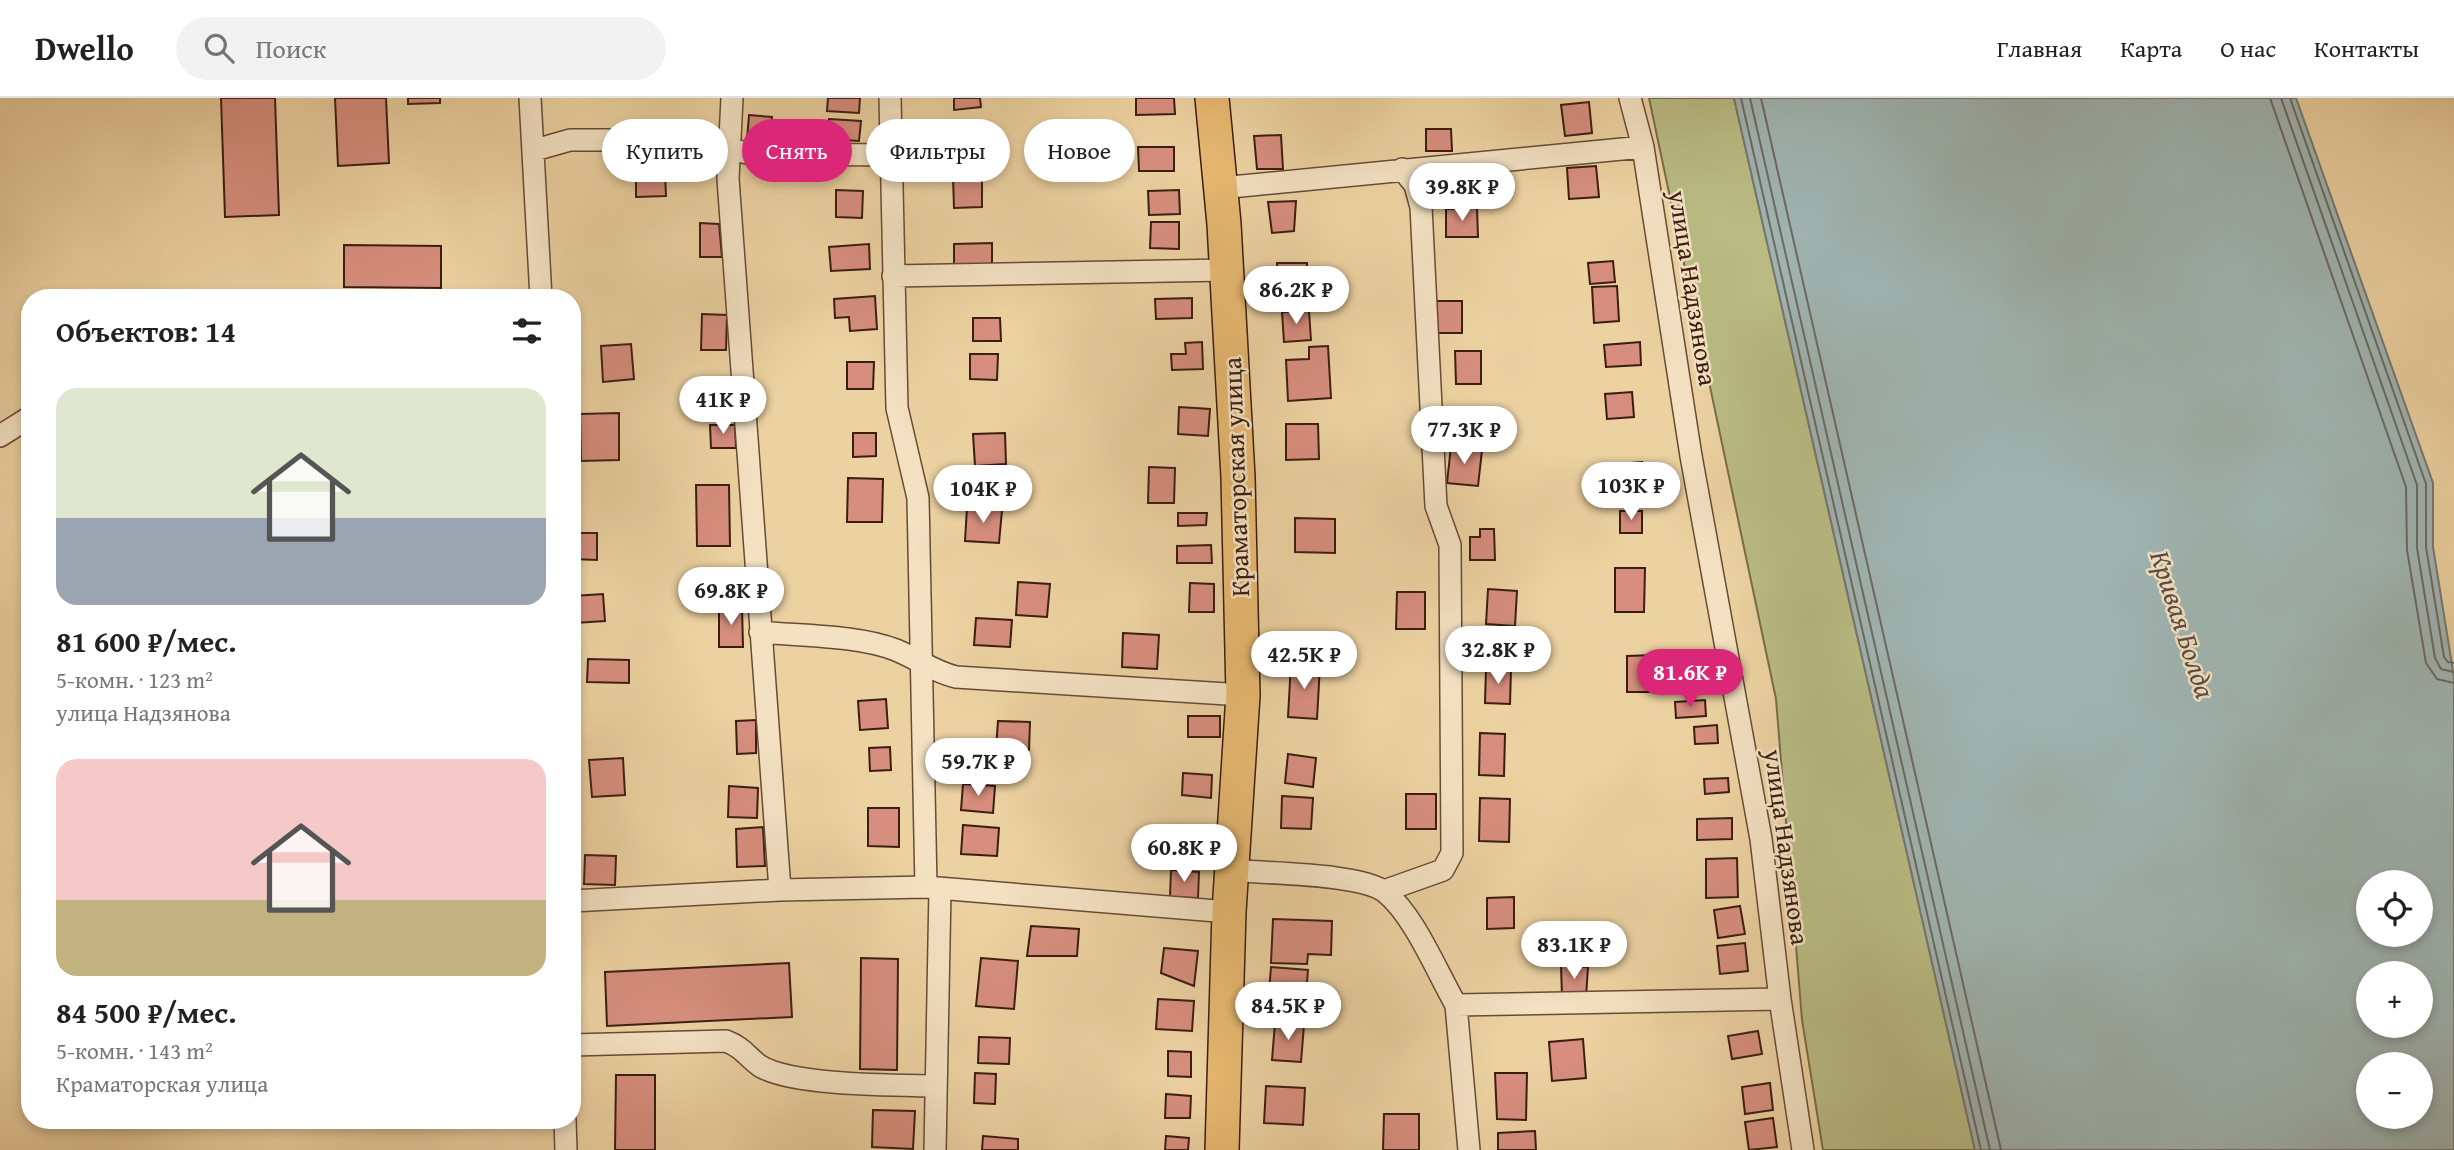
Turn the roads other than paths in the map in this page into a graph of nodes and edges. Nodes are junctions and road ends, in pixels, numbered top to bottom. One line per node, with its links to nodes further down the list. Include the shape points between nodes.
1 (530, 98): 10 (street)
2 (732, 98): 7 (street)
3 (890, 98): 6 (street)
4 (1212, 98): 16 (main road, Краматорская улица)
5 (1630, 98): 9 (street, улица Надзянова)
6 (891, 119)
7 (728, 139)
8 (602, 140): 10 (street, via 570,140)
9 (1643, 147): 14 (street); 31 (street, улица Надзянова, via 1691,456 1761,839)
10 (534, 149): 19 (street)
11 (728, 149): 12 (street, via 752,154)
12 (866, 155)
13 (728, 164): 22 (street)
14 (1402, 169): 16 (street); 28 (street, via 1415,185 1421,207 1436,506 1450,545 1452,853 1443,870)
15 (892, 182): 18 (street)
16 (1221, 188): 17 (main road, Краматорская улица)
17 (1226, 270): 18 (street); 24 (main road, Краматорская улица, via 1238,477)
18 (893, 276): 23 (street, via 897,408 918,498)
19 (541, 289)
20 (21, 423): 21 (street)
21 (0, 436)
22 (760, 632): 23 (street, via 867,643 896,650); 27 (street)
23 (921, 663): 24 (street, via 956,677); 26 (street)
24 (1243, 695): 25 (main road, Краматорская улица)
25 (1232, 870): 28 (street, via 1361,881); 30 (main road, Краматорская улица)
26 (933, 889): 27 (street); 30 (street); 34 (street)
27 (780, 890): 29 (street)
28 (1384, 891): 32 (street, via 1403,913)
29 (581, 901)
30 (1229, 912): 38 (main road, Краматорская улица)
31 (1780, 999): 32 (street); 40 (street, улица Надзянова)
32 (1456, 1005): 39 (street)
33 (581, 1045): 34 (street, via 726,1041 743,1047 761,1066 780,1073 853,1084)
34 (936, 1086): 37 (street)
35 (565, 1129): 36 (street)
36 (566, 1150)
37 (934, 1150)
38 (1222, 1150)
39 (1469, 1150)
40 (1803, 1150)

